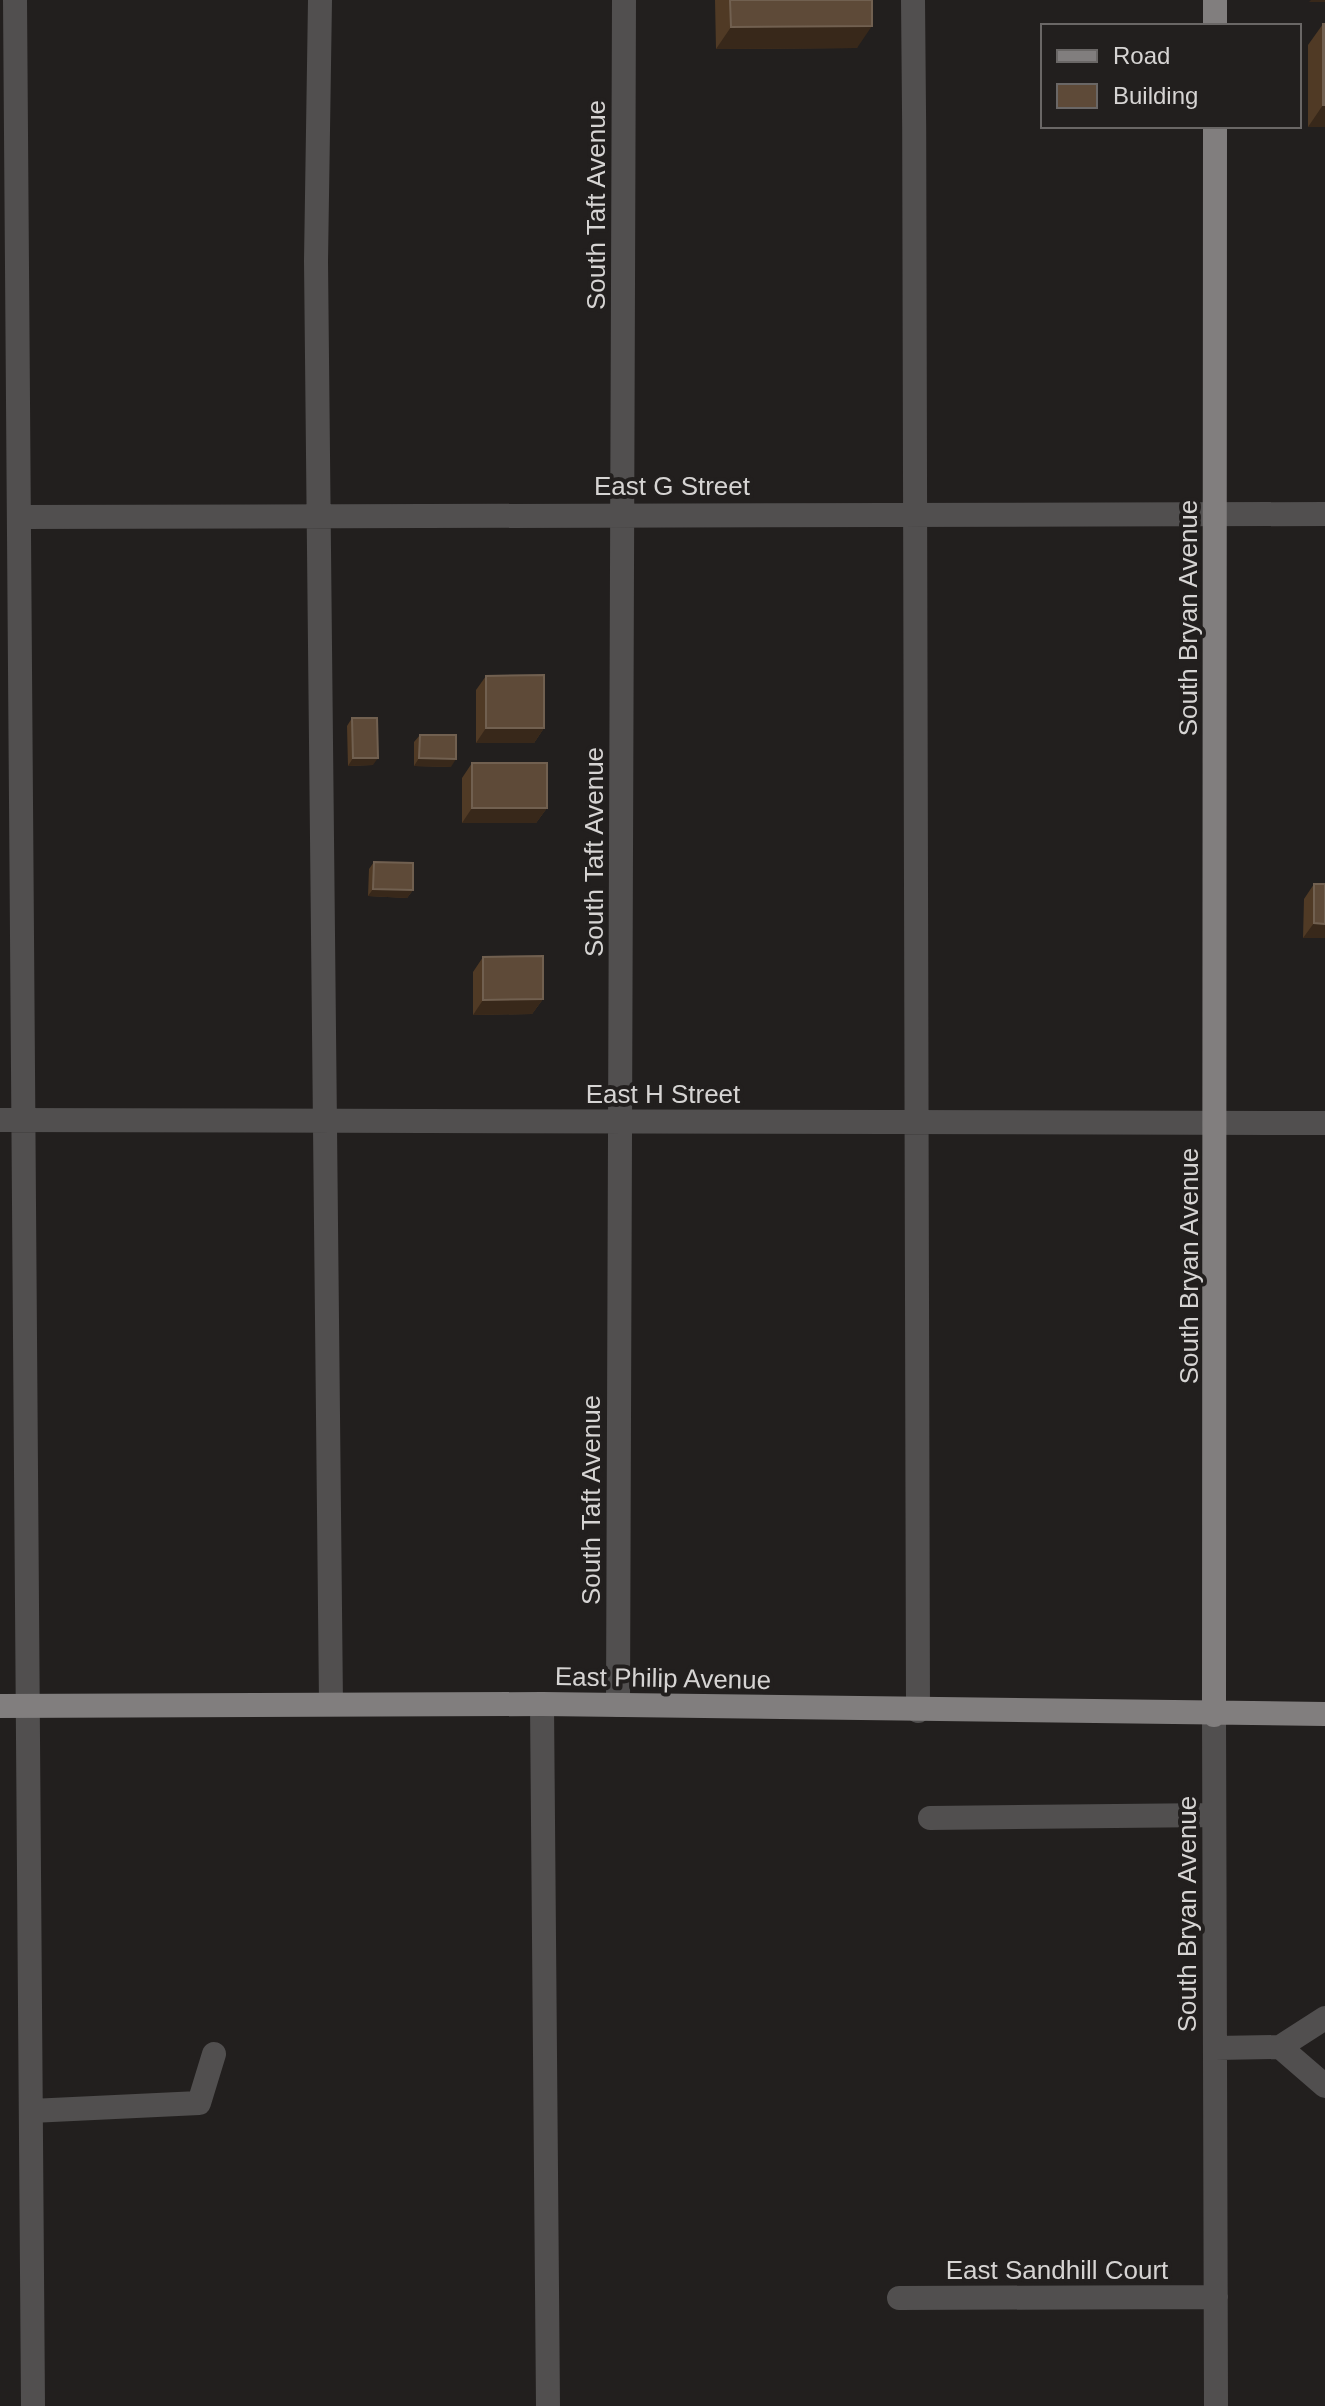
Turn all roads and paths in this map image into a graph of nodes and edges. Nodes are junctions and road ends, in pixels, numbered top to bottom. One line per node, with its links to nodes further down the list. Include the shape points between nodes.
1 (15, 0): 13 (street)
2 (320, 0): 12 (street)
3 (624, 0): 8 (street, South Taft Avenue)
4 (913, 0): 9 (street)
5 (1215, 0): 6 (main road)
6 (1215, 24)
7 (1215, 128): 10 (main road, South Bryan Avenue)
8 (625, 514): 9 (street, East G Street); 12 (street, East G Street); 16 (street, South Taft Avenue)
9 (918, 514): 10 (street, East G Street); 17 (street)
10 (1216, 514): 11 (street, East G Street); 18 (main road, South Bryan Avenue)
11 (1325, 514)
12 (318, 515): 13 (street, East G Street); 15 (street)
13 (19, 517): 14 (street)
14 (12, 1120): 15 (street, East H Street); 24 (street)
15 (323, 1121): 16 (street, East H Street); 20 (street)
16 (620, 1122): 17 (street, East H Street); 22 (street, South Taft Avenue)
17 (914, 1122): 18 (street, East H Street); 25 (street)
18 (1217, 1122): 19 (street, East H Street); 27 (main road, South Bryan Avenue)
19 (1325, 1123)
20 (331, 1704): 21 (main road, East Philip Avenue); 24 (main road, East Philip Avenue)
21 (542, 1704): 22 (main road, East Philip Avenue); 39 (street)
22 (618, 1705): 25 (main road, East Philip Avenue)
23 (0, 1706): 24 (main road, East Philip Avenue)
24 (29, 1706): 35 (street)
25 (918, 1711): 27 (main road, East Philip Avenue)
26 (1325, 1714): 27 (main road, East Philip Avenue)
27 (1214, 1715): 28 (street, South Bryan Avenue)
28 (1214, 1815): 29 (street); 32 (street, South Bryan Avenue)
29 (930, 1818)
30 (1325, 2018): 31 (street)
31 (1280, 2047): 32 (street); 34 (street)
32 (1215, 2048): 36 (street, South Bryan Avenue)
33 (214, 2054): 35 (street, via 199,2103)
34 (1325, 2086)
35 (31, 2111): 38 (street)
36 (1216, 2297): 37 (street, East Sandhill Court); 40 (street, South Bryan Avenue)
37 (899, 2298)
38 (33, 2406)
39 (548, 2406)
40 (1216, 2406)

